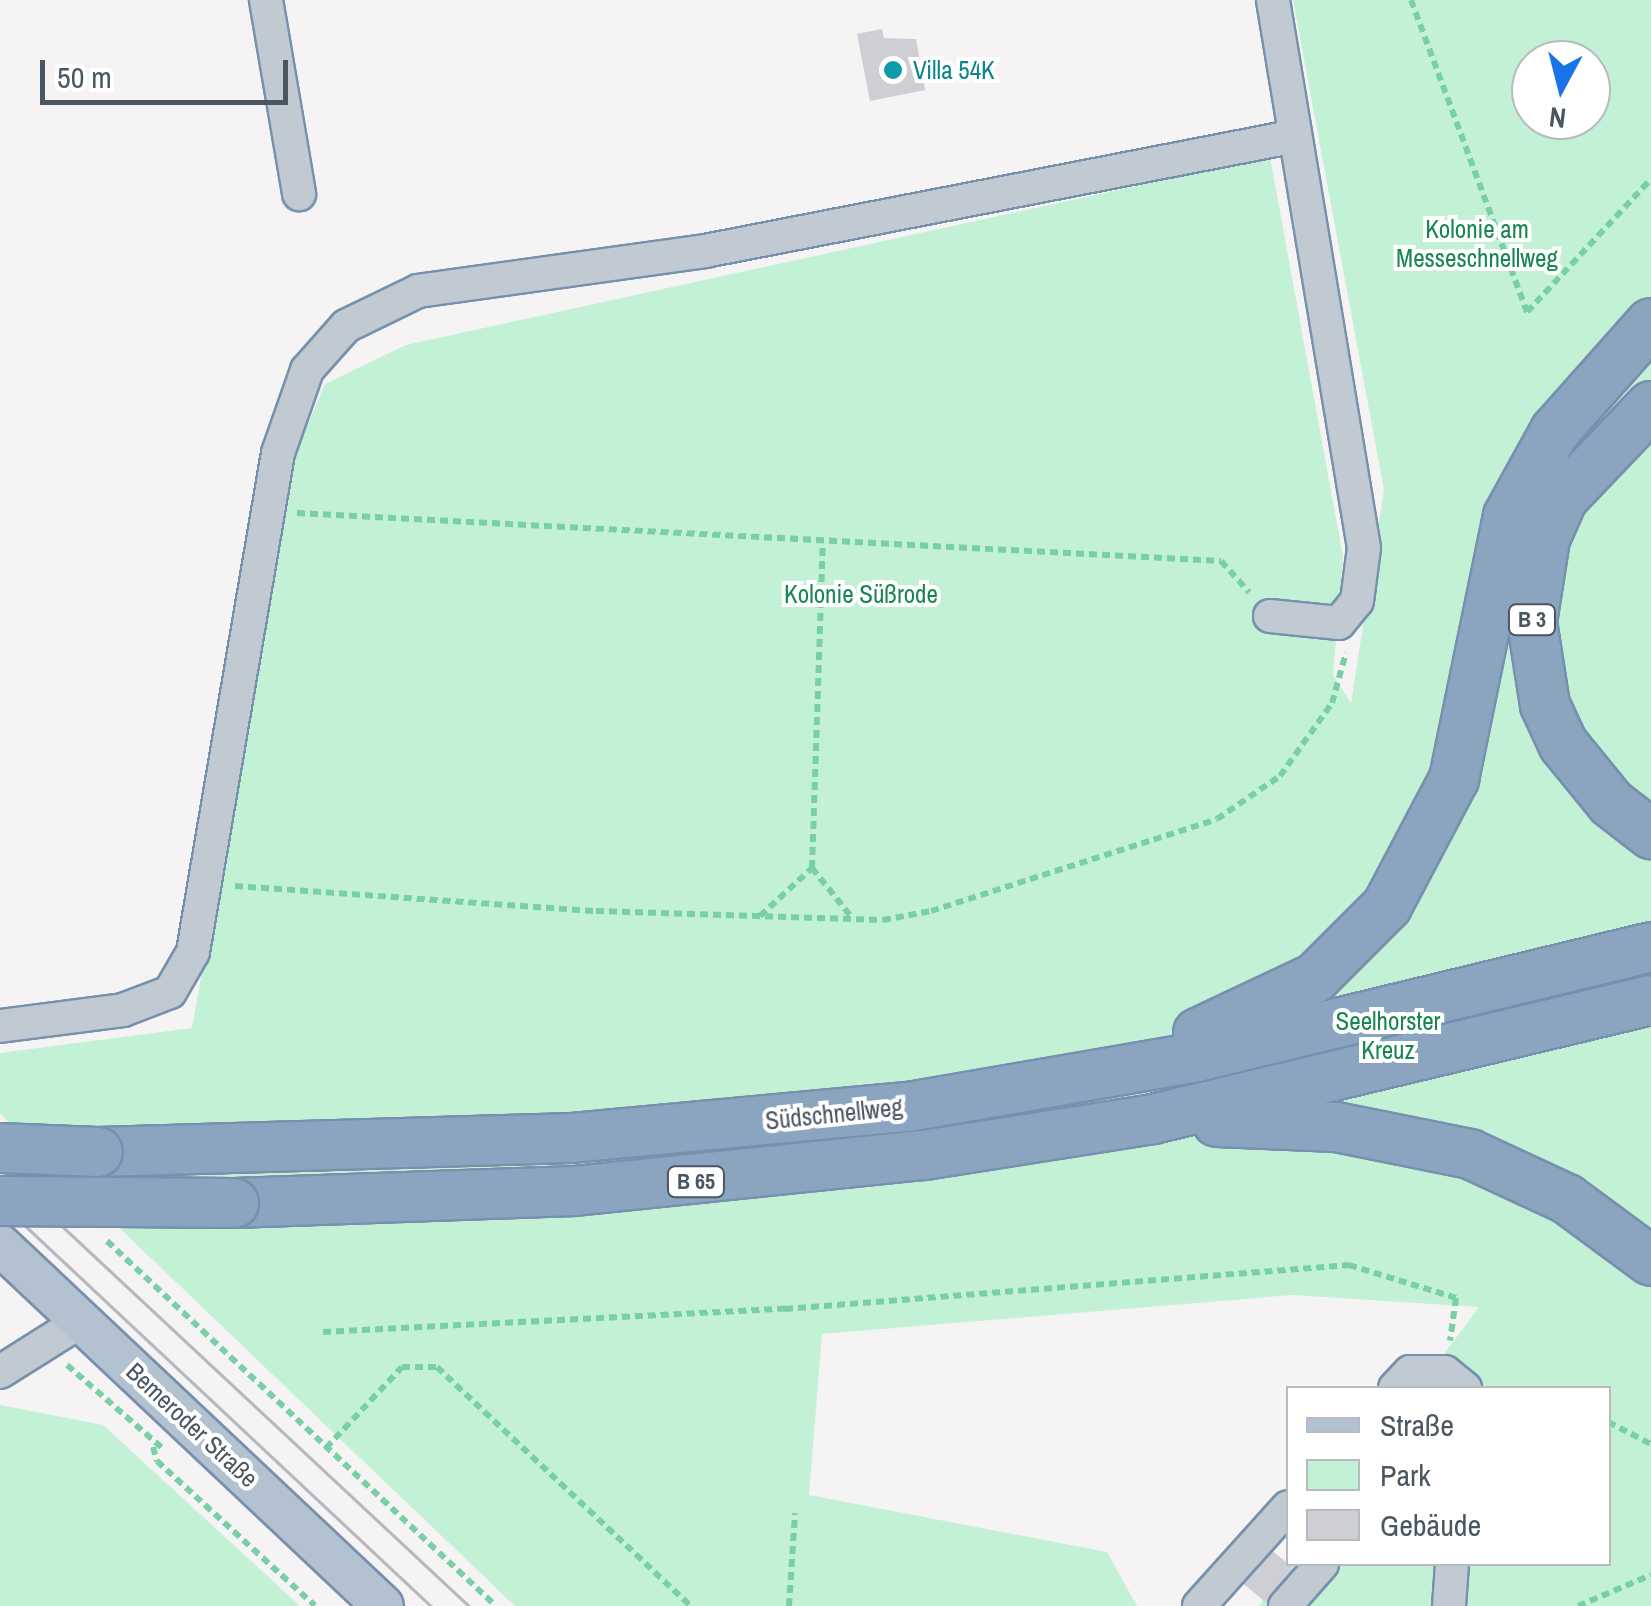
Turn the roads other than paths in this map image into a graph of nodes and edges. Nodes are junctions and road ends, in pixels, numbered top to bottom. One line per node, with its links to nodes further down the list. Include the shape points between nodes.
1 (266, 0): 4 (street)
2 (1272, 0): 3 (street)
3 (1292, 137): 8 (street, via 1364,548 1357,601 1339,623); 12 (street, via 705,251 418,291 346,326 307,370 267,511 193,952 170,992 123,1010)
4 (299, 194)
5 (1651, 323): 13 (highway, via 1554,431 1508,516 1454,779 1387,906 1343,955 1274,1003)
6 (1651, 334): 7 (highway)
7 (1633, 420): 9 (highway, B 3, via 1562,498 1545,539 1536,664 1563,744 1611,804)
8 (1270, 616)
9 (1651, 834)
10 (1651, 947): 13 (highway, Südschnellweg / B 65, via 1388,1016)
11 (1651, 1000): 14 (highway, Südschnellweg / B 65)
12 (0, 1026)
13 (1050, 1085): 15 (highway, Südschnellweg / B 65, bridge, via 572,1138 98,1152)
14 (1153, 1119): 16 (highway, Südschnellweg / B 65, bridge, via 755,1178 234,1204); 18 (highway, via 1336,1127 1470,1154 1567,1198)
15 (0, 1148)
16 (0, 1200)
17 (0, 1245): 19 (main road, Bemeroder Straße)
18 (1651, 1262)
19 (81, 1321): 20 (street, via 49,1348); 26 (main road, Bemeroder Straße)
20 (0, 1372)
21 (1455, 1380): 22 (street, via 1410,1372)
22 (1397, 1386)
23 (1286, 1509): 27 (street)
24 (1320, 1566): 28 (street)
25 (1452, 1566): 29 (street)
26 (384, 1606)
27 (1199, 1606)
28 (1285, 1606)
29 (1449, 1606)

